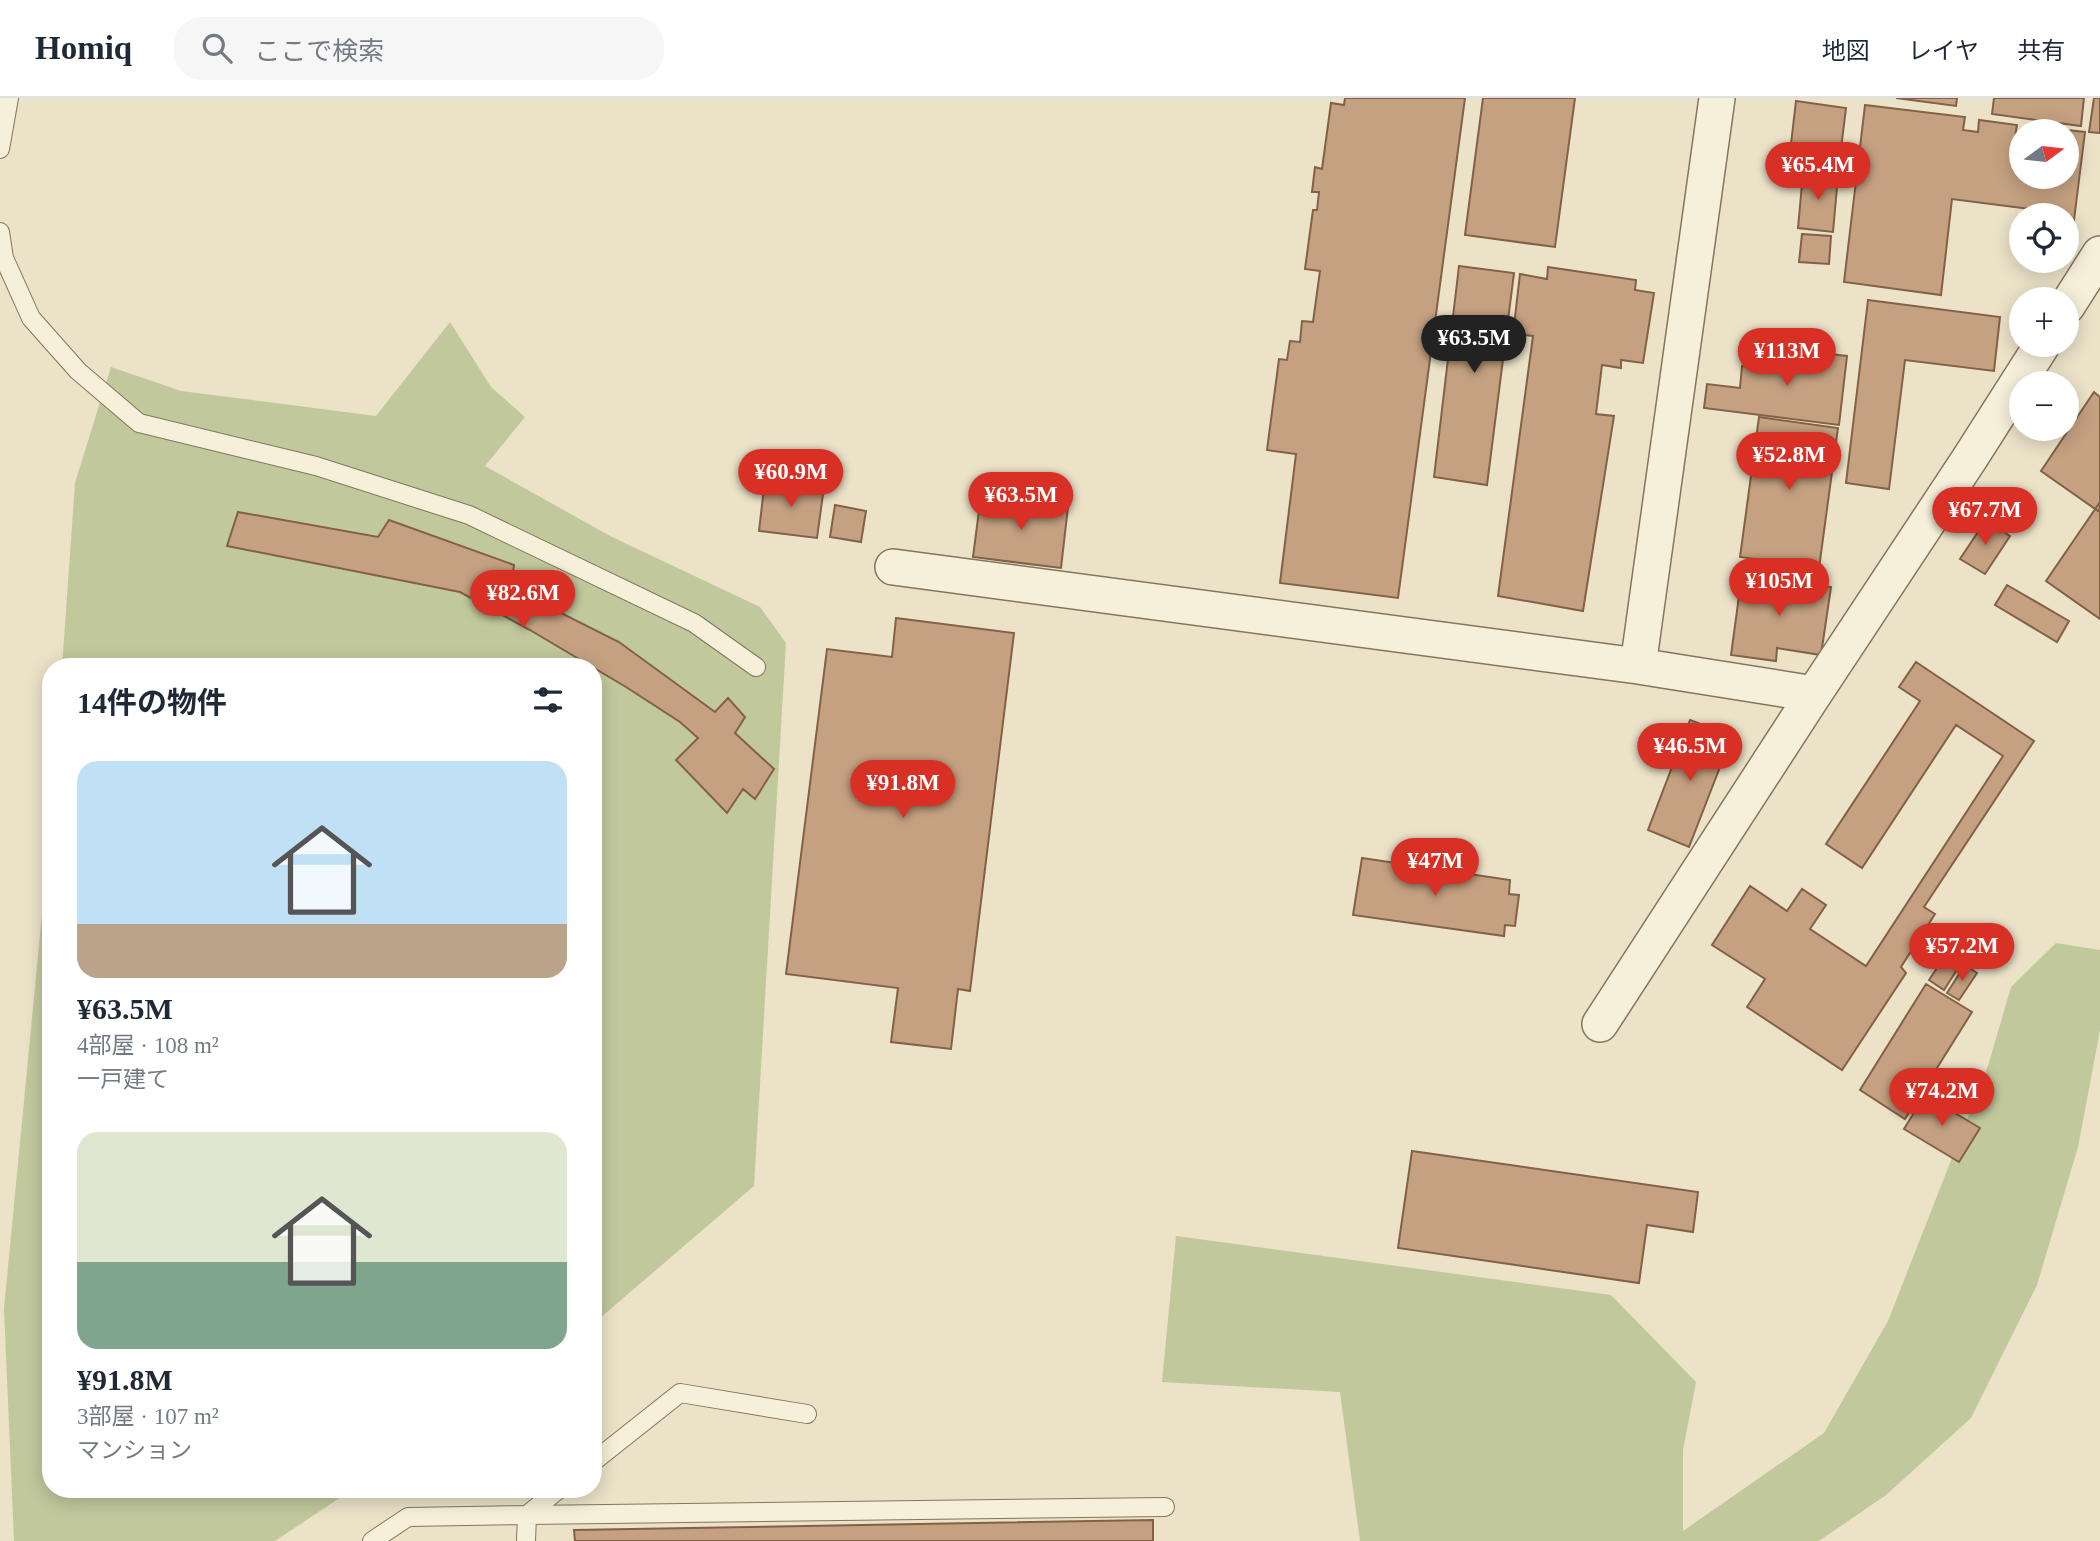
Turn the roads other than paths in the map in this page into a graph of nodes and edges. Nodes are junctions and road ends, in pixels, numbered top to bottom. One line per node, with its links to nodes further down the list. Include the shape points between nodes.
1 (9, 98): 3 (lane)
2 (1717, 98): 9 (street)
3 (0, 149)
4 (0, 232): 10 (lane, via 4,258 31,318 78,370 139,423 316,466 469,515 694,622)
5 (2100, 254): 6 (street)
6 (2079, 287)
7 (2034, 357): 11 (street)
8 (893, 567): 9 (street)
9 (1638, 666): 11 (street)
10 (756, 667)
11 (1814, 694): 12 (street)
12 (1600, 1024)
13 (807, 1414): 14 (lane, via 680,1393)
14 (602, 1455)
15 (548, 1498): 17 (lane)
16 (1165, 1507): 17 (lane)
17 (527, 1515): 18 (lane, via 408,1517); 19 (lane)
18 (372, 1541)
19 (526, 1541)

